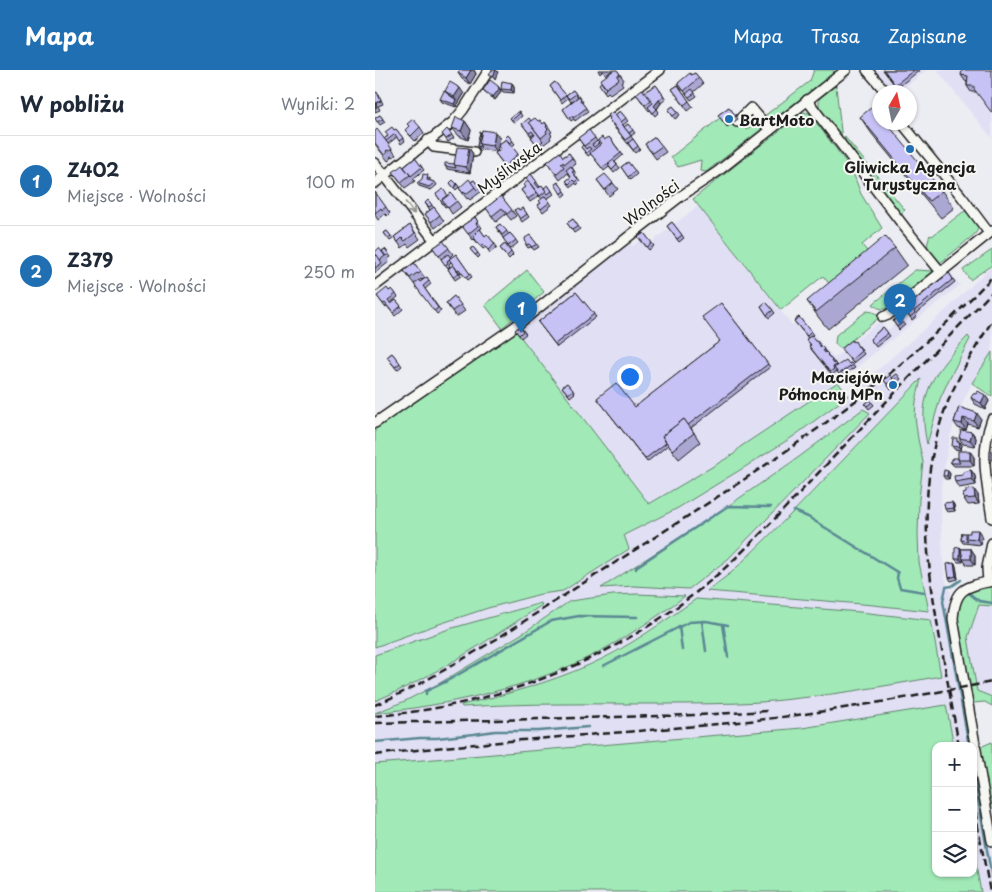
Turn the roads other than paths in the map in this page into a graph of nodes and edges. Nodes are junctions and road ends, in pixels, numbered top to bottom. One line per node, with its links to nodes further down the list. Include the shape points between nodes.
1 (489, 70): 10 (street, via 453,122)
2 (660, 70): 16 (street, Myśliwska)
3 (846, 70): 6 (street, Wolności)
4 (867, 70): 5 (street)
5 (880, 85)
6 (807, 100): 8 (street, Wolności); 17 (street)
7 (737, 122): 8 (street, via 751,108)
8 (770, 130): 21 (street, Wolności, via 667,206 513,328)
9 (908, 130): 15 (street)
10 (429, 140): 11 (street, via 433,147); 13 (street)
11 (474, 152)
12 (375, 163): 13 (street)
13 (385, 175): 14 (street); 16 (street, one-way to 16)
14 (375, 183)
15 (990, 232): 17 (street)
16 (435, 241): 18 (street, Myśliwska)
17 (941, 272): 19 (street)
18 (375, 286)
19 (883, 317)
20 (992, 419): 22 (street, via 984,462)
21 (375, 423)
22 (992, 518)
23 (992, 543): 24 (street, via 987,568)
24 (990, 582): 25 (street, via 973,585 961,592 954,605 953,619)
25 (990, 820): 26 (street)
26 (992, 841)

